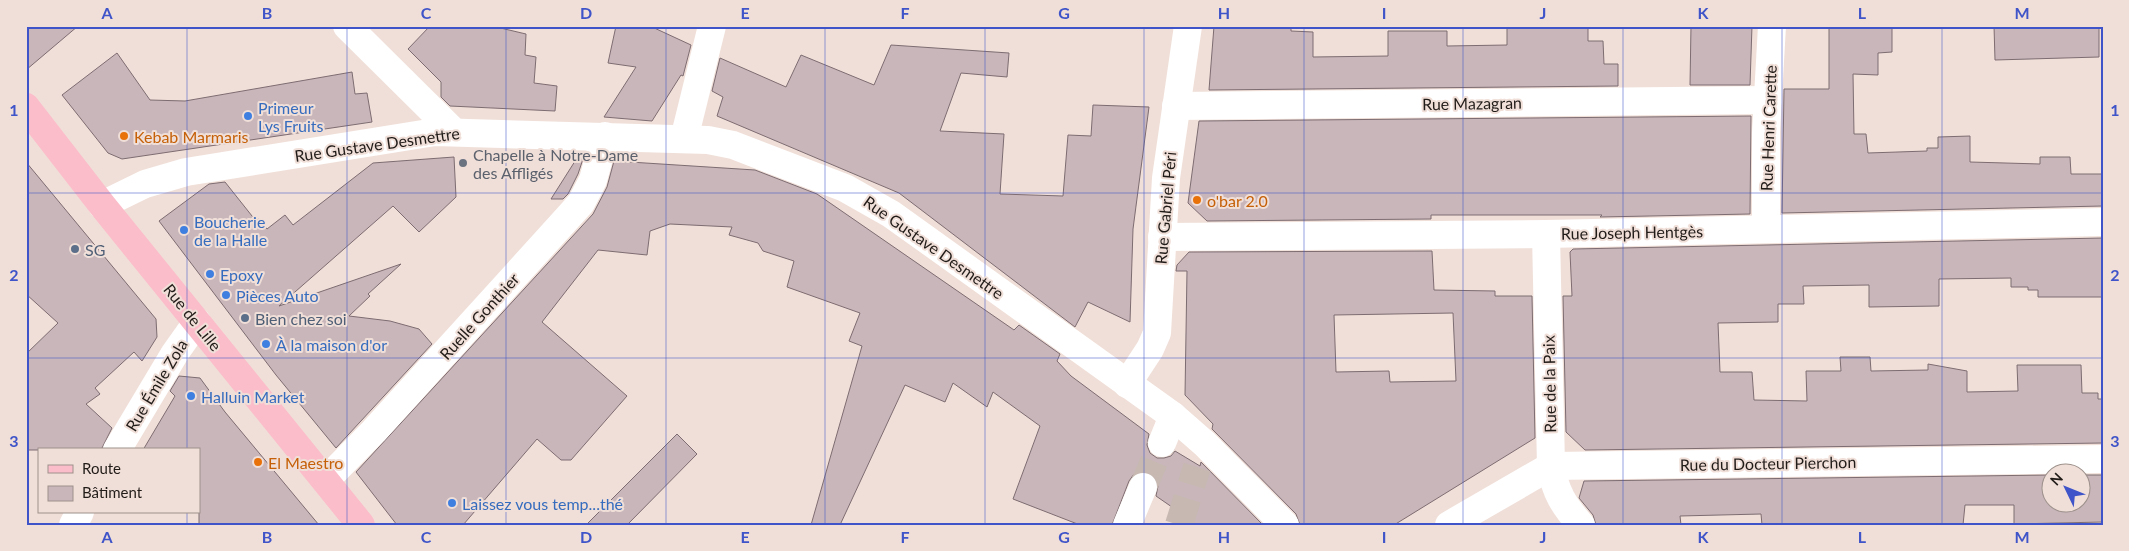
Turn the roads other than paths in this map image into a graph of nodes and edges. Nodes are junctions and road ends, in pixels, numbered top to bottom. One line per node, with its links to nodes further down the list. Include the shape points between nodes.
1 (347, 26): 8 (street)
2 (712, 26): 10 (street)
3 (1188, 26): 6 (street, Rue Gabriel Péri)
4 (1772, 26): 5 (street, Rue Henri Carette)
5 (1768, 100): 6 (street, Rue Mazagran); 13 (street, Rue Henri Carette)
6 (1176, 106): 15 (street, Rue Gabriel Péri)
7 (26, 107): 11 (main road, Rue de Lille)
8 (454, 131): 9 (street, Rue Gustave Desmettre); 11 (street, Rue Gustave Desmettre, via 186,172 145,184)
9 (605, 136): 10 (street, Rue Gustave Desmettre); 23 (street, Ruelle Gonthier, via 593,180 581,203)
10 (684, 139): 17 (street, Rue Gustave Desmettre, via 733,145 845,188 876,204)
11 (102, 205): 16 (main road, Rue de Lille)
12 (2103, 222): 13 (street, Rue Joseph Hentgès)
13 (1766, 229): 14 (street, Rue Joseph Hentgès)
14 (1546, 234): 15 (street, Rue Joseph Hentgès); 22 (street, Rue de la Paix)
15 (1162, 237): 17 (street, Rue Gabriel Péri, via 1157,332)
16 (197, 322): 20 (street, Rue Émile Zola); 23 (main road, Rue de Lille)
17 (1128, 384): 18 (street, Rue Gustave Desmettre)
18 (1173, 416): 19 (street); 27 (street, Rue Gustave Desmettre, via 1201,455)
19 (1162, 443)
20 (118, 448)
21 (2103, 459): 22 (street, Rue du Docteur Pierchon)
22 (1551, 466): 28 (street, Rue du Docteur Pierchon); 29 (street, Rue de la Paix, via 1564,507)
23 (326, 480): 25 (main road, Rue de Lille)
24 (1143, 487): 26 (street)
25 (361, 525)
26 (1127, 525)
27 (1285, 525)
28 (1449, 525)
29 (1581, 525)

